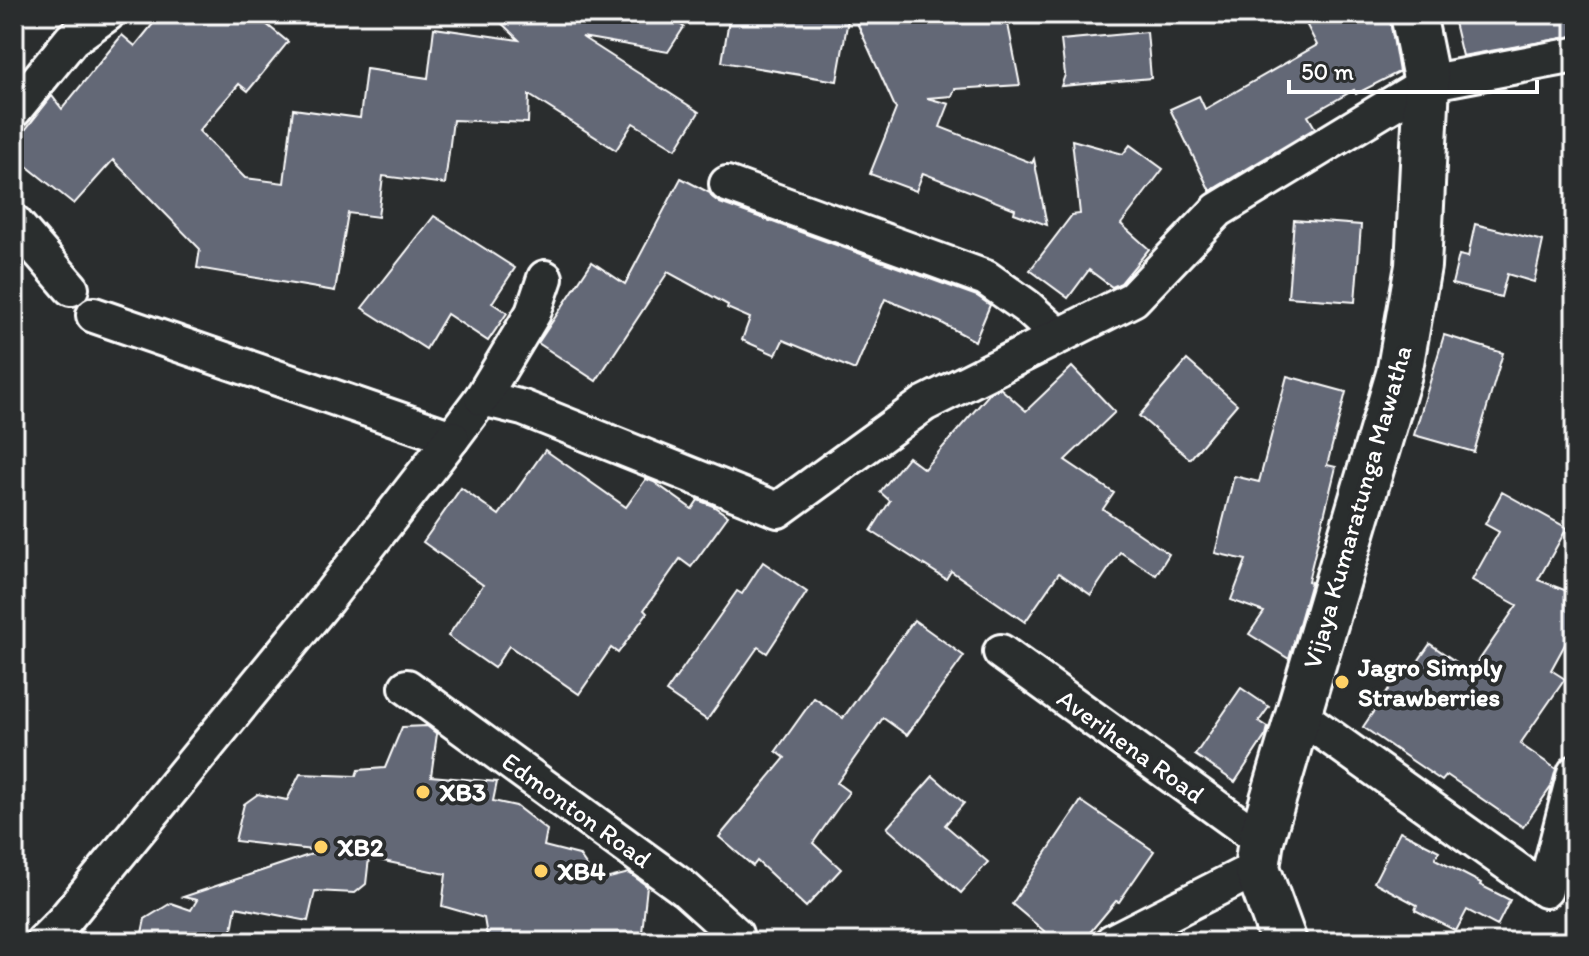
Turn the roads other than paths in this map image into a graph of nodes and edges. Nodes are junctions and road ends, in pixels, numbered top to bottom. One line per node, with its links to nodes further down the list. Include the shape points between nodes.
1 (107, 14): 5 (street, via 72,39)
2 (1413, 14): 4 (main road, Vijaya Kumaratunga Mawatha)
3 (1575, 55): 4 (street)
4 (1427, 83): 11 (street, via 1218,210 1133,299); 16 (main road, Vijaya Kumaratunga Mawatha, via 1418,266 1399,374)
5 (14, 110)
6 (727, 184): 11 (street, via 986,278)
7 (14, 222): 9 (street)
8 (545, 278): 12 (street, via 533,313)
9 (71, 288)
10 (94, 315): 13 (street)
11 (1059, 336): 12 (street, via 924,404 778,510 523,408)
12 (482, 398): 13 (street)
13 (452, 438): 19 (street)
14 (1001, 652): 18 (street, Averihena Road)
15 (407, 687): 20 (street, Edmonton Road, via 685,889 735,934)
16 (1298, 714): 17 (street, via 1545,890); 18 (main road, Vijaya Kumaratunga Mawatha)
17 (1575, 773)
18 (1259, 854): 21 (street); 22 (main road)
19 (60, 936)
20 (737, 942)
21 (1112, 942)
22 (1284, 942)

